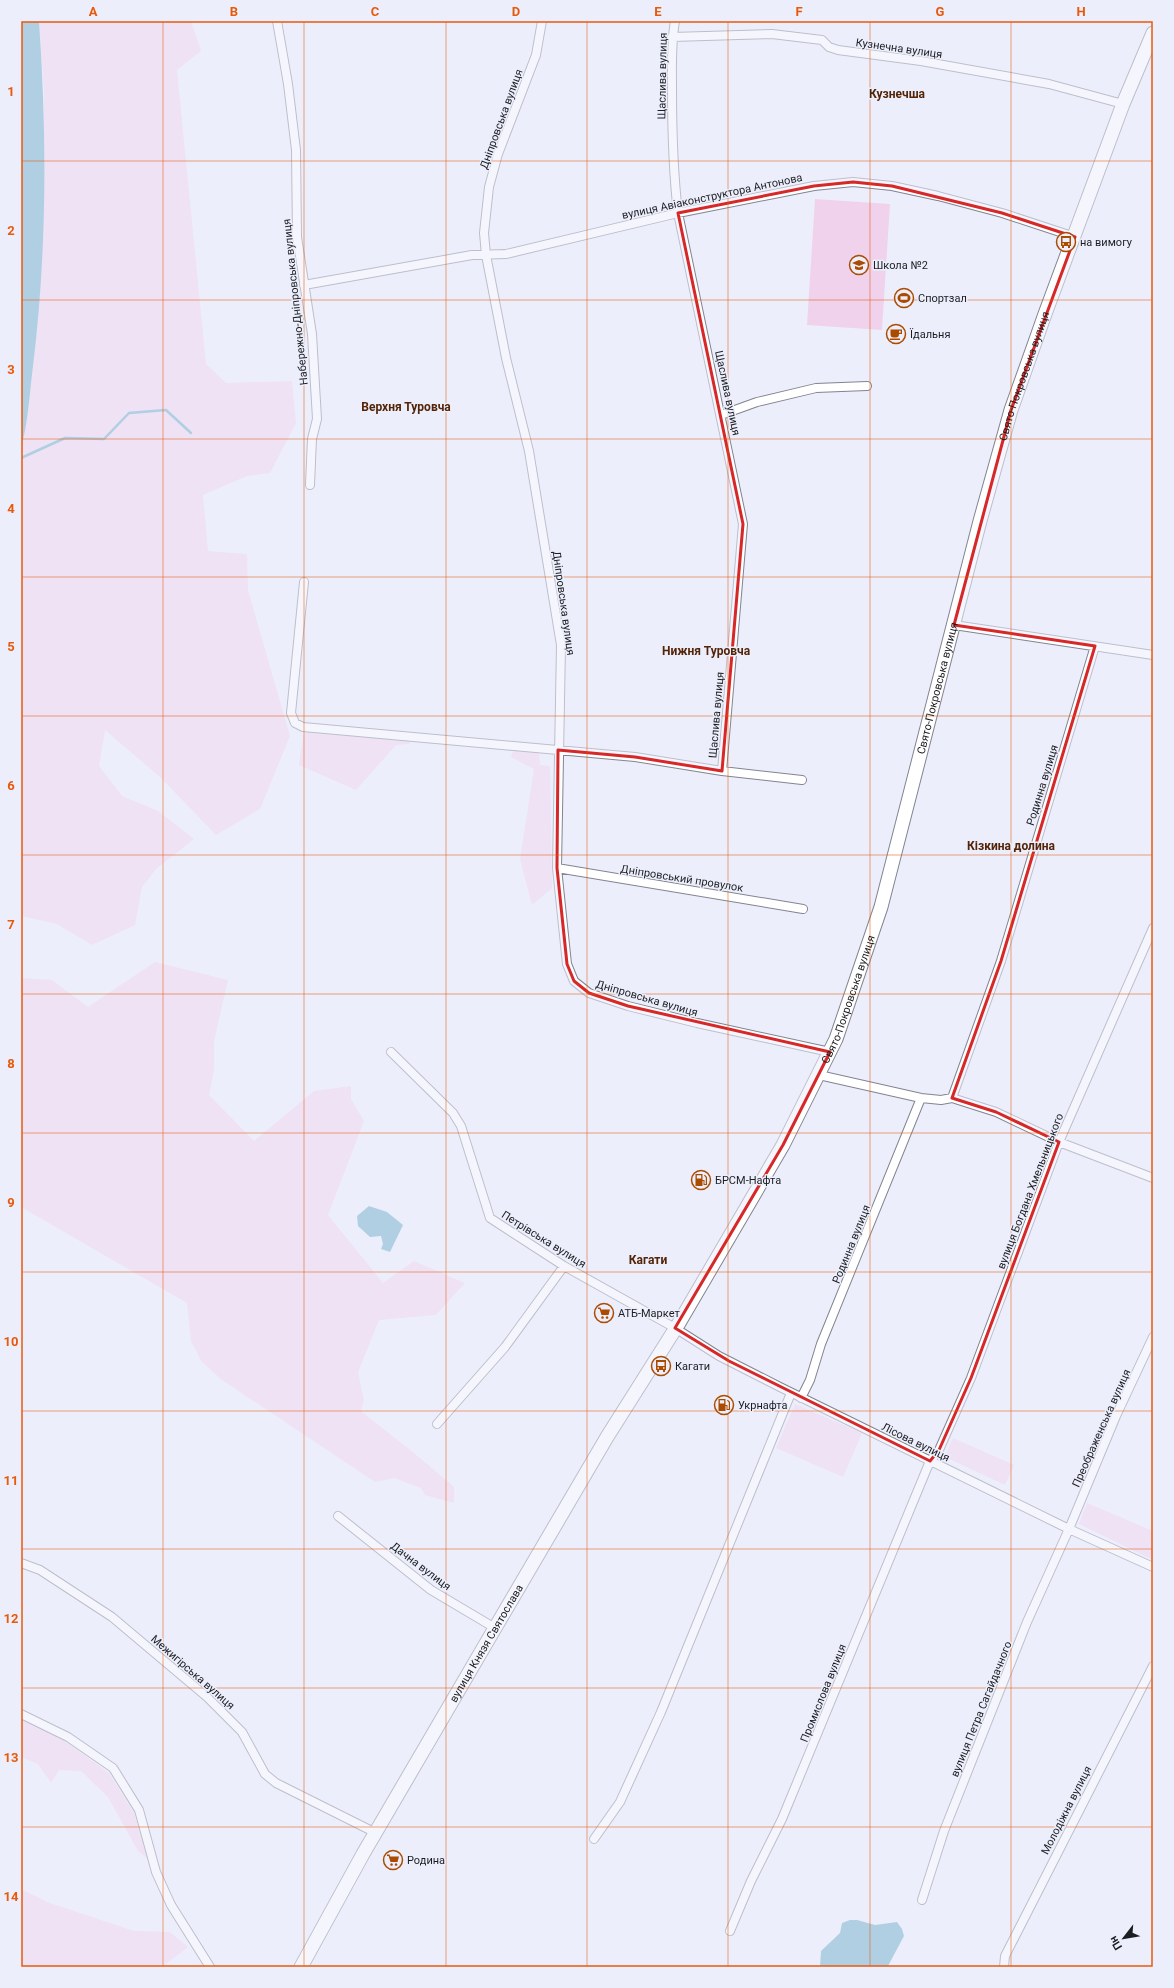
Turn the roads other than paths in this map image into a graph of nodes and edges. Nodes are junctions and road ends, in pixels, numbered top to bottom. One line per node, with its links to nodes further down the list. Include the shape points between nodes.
1 (277, 21): 10 (street, Набережно-Дніпровська вулиця, via 296,150 297,237)
2 (542, 21): 9 (street, Дніпровська вулиця, via 536,55 498,154 489,187 484,233)
3 (675, 21): 5 (street, Щаслива вулиця)
4 (1153, 33): 6 (main road, Свято-Покровська вулиця)
5 (672, 37): 6 (street, Кузнечна вулиця, via 772,34 822,40 829,47 838,50 921,61 1049,84); 7 (street, Щаслива вулиця, via 673,169)
6 (1123, 104): 8 (main road, Свято-Покровська вулиця)
7 (678, 212): 8 (street, вулиця Авіаконструктора Антонова, via 814,186 853,182 892,186 938,196 1002,213); 9 (street, вулиця Авіаконструктора Антонова, via 506,254); 12 (street, Щаслива вулиця)
8 (1075, 237): 15 (main road, Свято-Покровська вулиця, via 1011,410)
9 (486, 255): 10 (street, вулиця Авіаконструктора Антонова, via 472,255); 18 (street, Дніпровська вулиця, via 506,358 529,451 561,645 562,698)
10 (304, 285): 13 (street, Набережно-Дніпровська вулиця, via 312,334 317,418 312,439)
11 (867, 386): 12 (street, via 816,388 757,402)
12 (721, 415): 19 (street, Щаслива вулиця, via 744,524)
13 (310, 485)
14 (304, 582): 18 (street, via 291,713 295,723 302,727)
15 (954, 625): 16 (street); 25 (main road, Свято-Покровська вулиця, via 881,907 845,1016)
16 (1096, 646): 17 (street); 28 (street, Родинна вулиця, via 1001,961)
17 (1153, 655)
18 (558, 750): 19 (street, via 635,757); 21 (street, Дніпровська вулиця)
19 (722, 771): 20 (street)
20 (802, 780)
21 (557, 868): 22 (street, Дніпровський провулок); 25 (street, Дніпровська вулиця, via 567,964 574,981 589,993 628,1006)
22 (803, 909)
23 (1153, 928): 29 (street, вулиця Богдана Хмельницького)
24 (391, 1052): 31 (street, Петрівська вулиця, via 453,1113 461,1126 490,1218)
25 (830, 1052): 26 (main road, Свято-Покровська вулиця)
26 (819, 1075): 27 (street); 32 (main road, Свято-Покровська вулиця, via 782,1145)
27 (921, 1098): 28 (street); 35 (street, Родинна вулиця)
28 (952, 1098): 29 (street, via 996,1112)
29 (1059, 1142): 30 (street); 37 (street, вулиця Богдана Хмельницького, via 971,1378 939,1450)
30 (1153, 1178)
31 (564, 1266): 32 (street, Петрівська вулиця); 36 (street, via 505,1347)
32 (677, 1326): 34 (street, Лісова вулиця, via 719,1356); 42 (main road, вулиця Князя Святослава, via 607,1437)
33 (1153, 1337): 39 (street, Преображенська вулиця, via 1116,1416)
34 (791, 1393): 35 (street, Лісова вулиця); 46 (street, via 660,1712 620,1802)
35 (801, 1398): 37 (street, Лісова вулиця)
36 (438, 1424)
37 (930, 1461): 39 (street, Лісова вулиця); 48 (street, Промислова вулиця, via 788,1805)
38 (338, 1516): 42 (street, Дачна вулиця, via 431,1590)
39 (1069, 1529): 41 (street, Лісова вулиця); 47 (street, вулиця Петра Сагайдачного, via 1027,1622 944,1831)
40 (21, 1563): 45 (street, Межигірська вулиця, via 40,1570 112,1617 207,1697 242,1732 265,1774 276,1783)
41 (1153, 1567)
42 (495, 1628): 45 (main road, вулиця Князя Святослава)
43 (1153, 1666): 51 (street, Молодіжна вулиця, via 1005,1956)
44 (21, 1714): 49 (street, via 68,1737 114,1768 139,1810 156,1872 171,1905)
45 (376, 1833): 50 (main road, вулиця Князя Святослава)
46 (594, 1839)
47 (922, 1900)
48 (730, 1931)
49 (210, 1967)
50 (301, 1967)
51 (1004, 1967)

